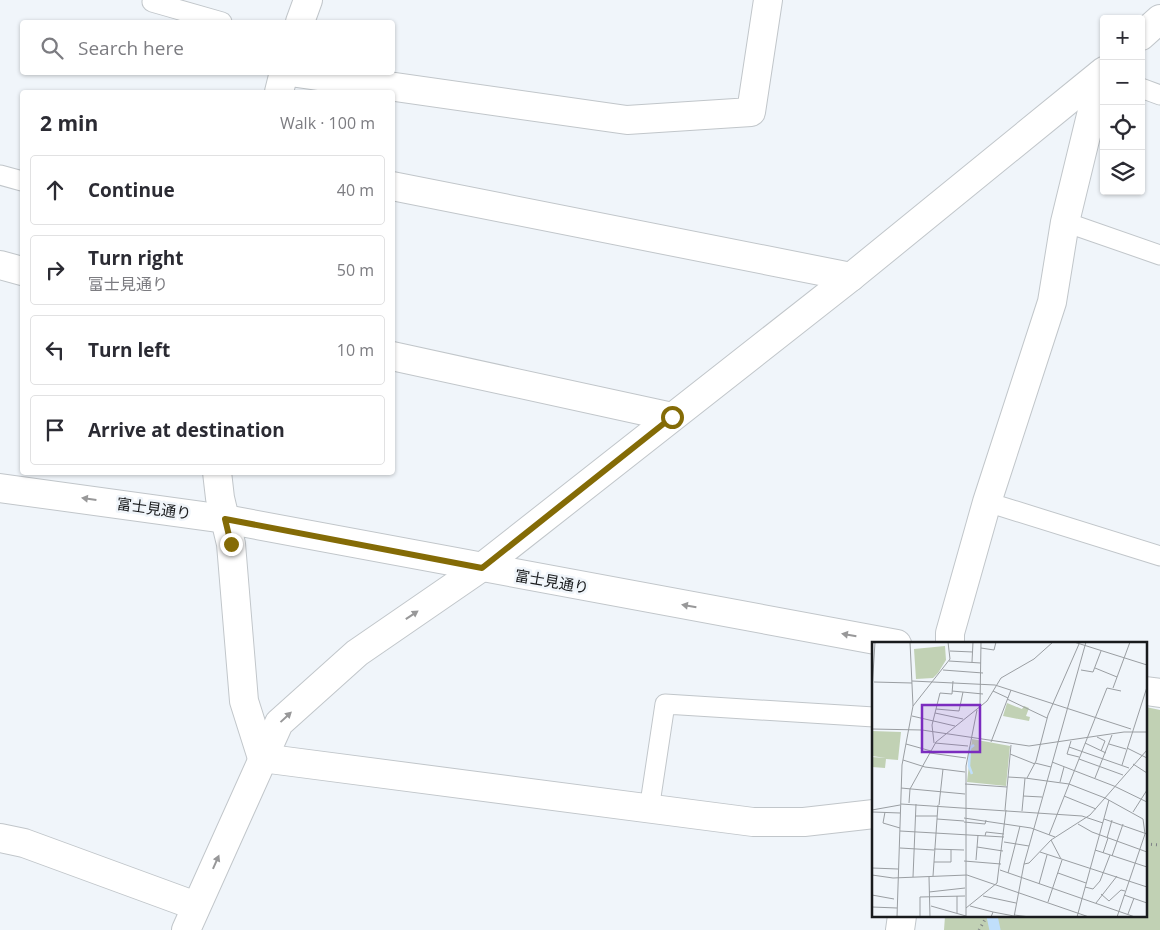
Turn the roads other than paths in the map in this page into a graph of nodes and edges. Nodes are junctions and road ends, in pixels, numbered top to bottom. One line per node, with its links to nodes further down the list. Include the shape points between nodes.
1 (308, 0): 6 (street)
2 (768, 0): 9 (street, via 751,112 627,120)
3 (152, 2): 5 (lane)
4 (1160, 18): 7 (street)
5 (215, 20)
6 (301, 20)
7 (1145, 32)
8 (283, 75): 13 (street)
9 (311, 75)
10 (1100, 75): 22 (street)
11 (1100, 85): 18 (street)
12 (1145, 89): 14 (lane)
13 (280, 90)
14 (1160, 95)
15 (0, 175): 16 (lane)
16 (20, 180)
17 (395, 187): 22 (street)
18 (1065, 222): 19 (lane); 27 (street, via 1052,302)
19 (1160, 255)
20 (0, 265): 21 (street)
21 (20, 270)
22 (851, 277): 24 (street)
23 (395, 357): 24 (street)
24 (672, 417): 30 (street)
25 (217, 475): 28 (street)
26 (0, 488): 28 (street, 富士見通り, one-way to 26)
27 (987, 502): 29 (lane); 32 (street)
28 (225, 519): 30 (street, 富士見通り); 34 (street, via 231,544 244,701)
29 (1160, 556)
30 (482, 568): 31 (street, 富士見通り, one-way to 30); 34 (street, one-way to 30, via 279,722 334,672 362,648)
31 (886, 642)
32 (950, 642)
33 (872, 718): 35 (lane, via 665,704)
34 (262, 758): 35 (street); 38 (street, one-way to 34)
35 (649, 810): 36 (street, via 753,822 804,822)
36 (872, 814)
37 (0, 838): 38 (street, via 24,843)
38 (191, 918)

